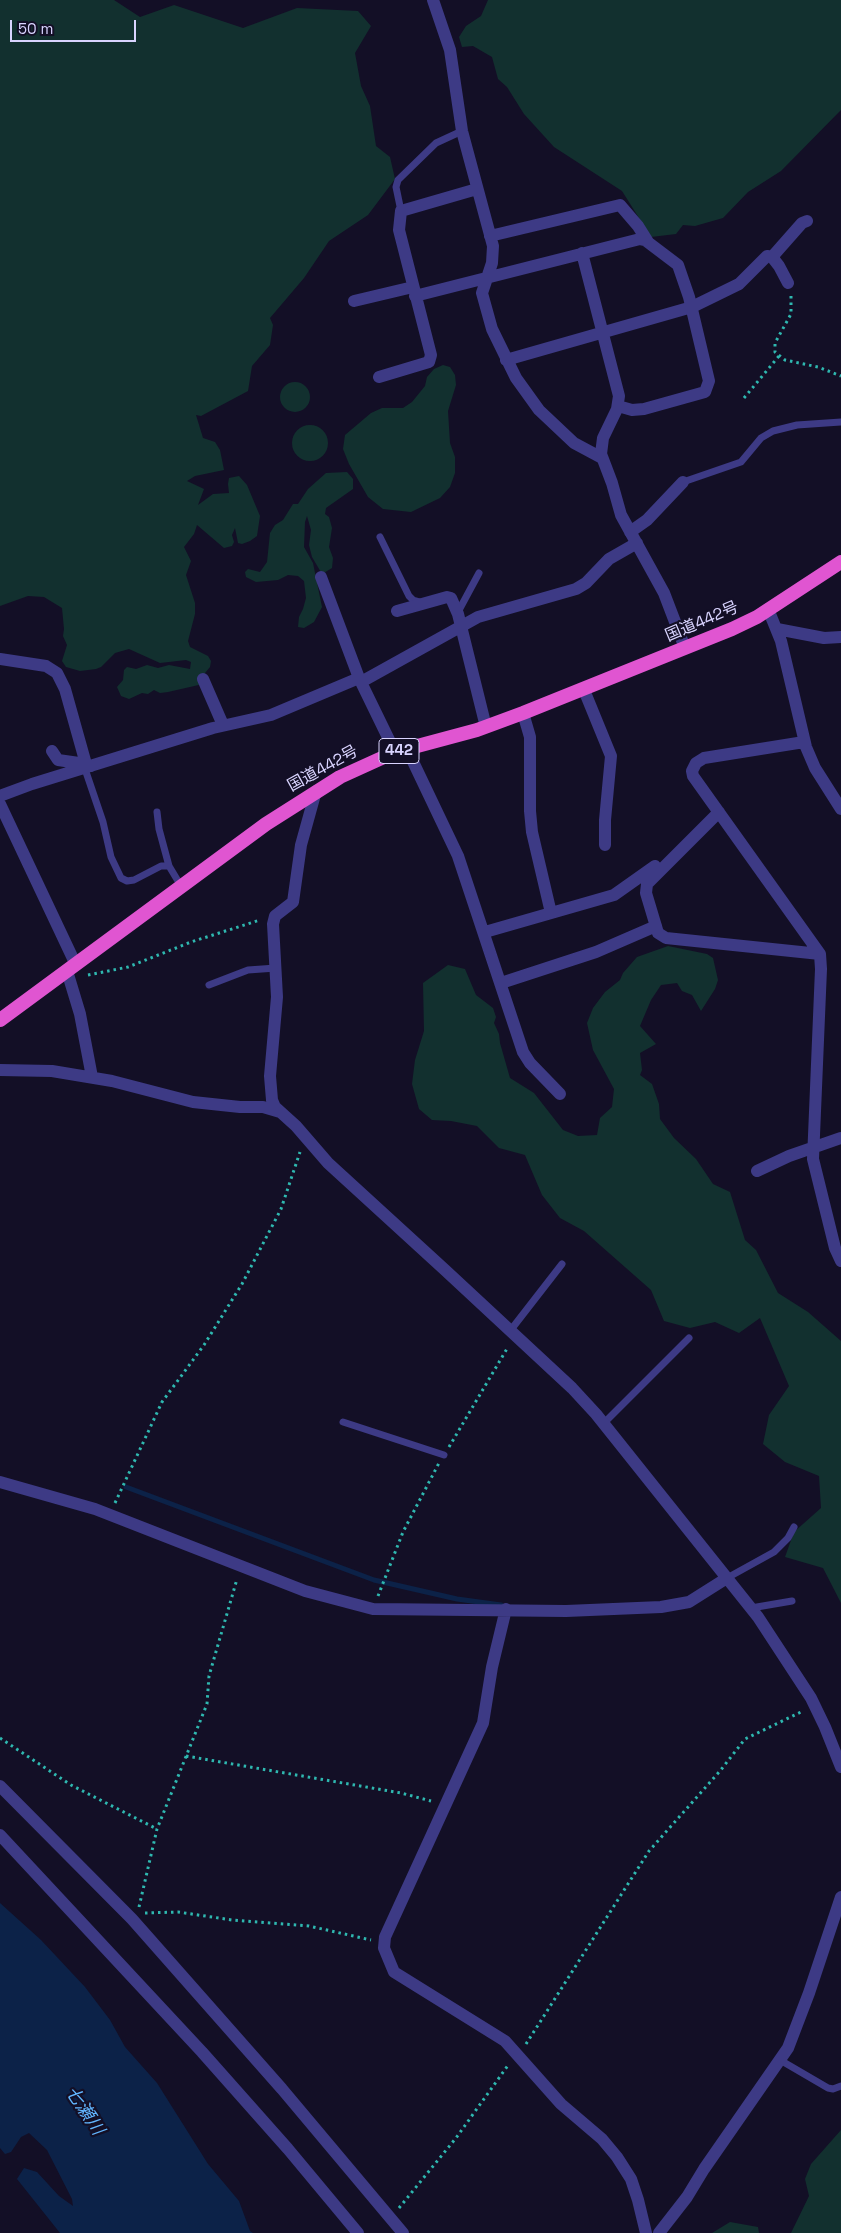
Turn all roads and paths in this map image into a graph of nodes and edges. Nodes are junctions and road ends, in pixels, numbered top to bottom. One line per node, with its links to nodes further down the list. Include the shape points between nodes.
1 (433, 0): 2 (street, via 450,50)
2 (462, 131): 3 (street); 4 (lane, via 436,143 398,180)
3 (477, 189): 4 (street); 6 (street)
4 (400, 211): 12 (street, via 399,230)
5 (807, 222): 9 (street, via 802,223)
6 (490, 236): 7 (street, via 620,205); 10 (street, via 493,257)
7 (648, 242): 8 (street, via 640,239); 14 (street, via 678,265)
8 (582, 253): 10 (street); 15 (street)
9 (772, 257): 11 (street); 14 (street, via 765,256 739,284)
10 (487, 277): 12 (street); 17 (street, via 482,297)
11 (788, 283): 16 (path, via 791,314 775,343 774,352)
12 (414, 291): 13 (street); 19 (street, via 431,355 429,362)
13 (354, 301)
14 (692, 307): 15 (street); 21 (street, via 710,375 708,390 638,410)
15 (603, 334): 17 (street); 21 (street, via 618,392)
16 (779, 356): 18 (path); 20 (path)
17 (506, 360): 23 (street, via 525,393 547,419 574,444)
18 (841, 376)
19 (379, 377)
20 (744, 398)
21 (618, 406): 23 (street, via 603,438)
22 (841, 422): 24 (lane, via 797,424 774,430 762,438 741,462)
23 (602, 458): 25 (street)
24 (683, 482): 25 (street, via 647,520)
25 (630, 532): 27 (street)
26 (380, 537): 31 (lane, via 409,596 418,602)
27 (637, 543): 35 (street, via 609,559 576,590 488,614); 38 (street, via 664,593)
28 (841, 562): 32 (highway, 国道442号 / 442)
29 (479, 573): 34 (lane)
30 (322, 577): 41 (street)
31 (430, 602): 33 (street); 34 (street, via 451,598)
32 (768, 609): 36 (street); 38 (highway, 国道442号 / 442, via 745,623)
33 (397, 612)
34 (458, 614): 35 (street)
35 (461, 628): 41 (street); 45 (street)
36 (778, 629): 37 (street, via 824,638); 46 (street)
37 (841, 637)
38 (685, 648): 42 (highway, 国道442号 / 442)
39 (0, 659): 49 (street, via 46,666 57,673 65,689)
40 (203, 679): 44 (street)
41 (360, 680): 44 (street, via 281,712); 48 (street)
42 (584, 690): 43 (highway, 国道442号 / 442); 56 (street, via 611,756 604,820)
43 (523, 713): 45 (highway, 国道442号 / 442); 61 (street, via 530,737 532,832)
44 (223, 725): 49 (street)
45 (486, 727): 48 (highway, 国道442号 / 442)
46 (804, 742): 53 (street, via 815,768); 55 (street, via 700,760 692,771 693,776)
47 (52, 751): 49 (street, via 58,760)
48 (401, 751): 50 (highway, 国道442号 / 442, via 360,767); 63 (street, via 458,856)
49 (88, 766): 51 (street); 58 (lane, via 118,875 127,881 134,880 160,866)
50 (316, 791): 59 (highway, 国道442号 / 442); 60 (street, via 301,845 293,902)
51 (0, 796)
52 (0, 804): 66 (street)
53 (841, 809)
54 (156, 812): 58 (lane)
55 (719, 812): 57 (street); 64 (street)
56 (605, 845)
57 (666, 864): 61 (street, via 658,864 614,895); 62 (street, via 650,879 646,888)
58 (169, 866): 59 (lane)
59 (182, 886): 66 (highway, 国道442号 / 442)
60 (278, 914): 65 (street, via 272,928); 66 (path, via 191,942 128,967)
61 (552, 914): 63 (street)
62 (656, 926): 64 (street, via 661,937 666,938); 67 (street, via 596,952)
63 (485, 932): 67 (street)
64 (820, 954): 76 (street)
65 (276, 968): 68 (lane, via 248,970); 73 (street, via 277,1008 270,1076 272,1100)
66 (71, 972): 69 (highway, 国道442号 / 442); 71 (street)
67 (501, 983): 72 (street, via 523,1052)
68 (209, 985)
69 (0, 1020)
70 (0, 1070): 71 (street, via 40,1070)
71 (92, 1077): 73 (street, via 193,1102 263,1107)
72 (560, 1094)
73 (280, 1112): 75 (street)
74 (841, 1138): 76 (street)
75 (308, 1142): 81 (street); 87 (path, via 300,1151 281,1209 242,1284 204,1345 162,1402)
76 (812, 1148): 77 (street); 78 (street, via 814,1169)
77 (757, 1170)
78 (836, 1235): 79 (street)
79 (841, 1261)
80 (562, 1264): 81 (lane)
81 (513, 1334): 84 (street); 85 (path)
82 (689, 1338): 84 (lane)
83 (343, 1422): 85 (lane)
84 (604, 1423): 90 (street)
85 (444, 1455): 93 (path, via 403,1532)
86 (0, 1482): 87 (street)
87 (109, 1514): 89 (street)
88 (794, 1527): 90 (lane, via 774,1552)
89 (240, 1566): 93 (street, via 304,1591); 97 (path, via 209,1676 207,1704)
90 (727, 1578): 92 (street); 94 (street, via 697,1598 672,1606 602,1610)
91 (792, 1601): 92 (lane)
92 (751, 1608): 95 (street)
93 (373, 1609): 94 (street)
94 (506, 1609): 100 (street, via 492,1667 485,1717)
95 (815, 1706): 98 (street); 105 (path, via 740,1743 720,1771 642,1860)
96 (0, 1738): 101 (path, via 71,1785)
97 (186, 1756): 100 (path, via 401,1793); 101 (path)
98 (841, 1767)
99 (0, 1786): 108 (street, via 157,1947)
100 (444, 1805): 104 (street)
101 (157, 1830): 104 (path, via 138,1913 178,1912 308,1926)
102 (0, 1835): 109 (street, via 164,2009)
103 (840, 1905): 106 (street, via 788,2048)
104 (384, 1943): 105 (street, via 391,1966 398,1975 498,2036)
105 (517, 2055): 108 (path, via 432,2169); 111 (street, via 561,2104 602,2139 617,2157 635,2189)
106 (780, 2060): 107 (lane, via 828,2088); 112 (street)
107 (841, 2086)
108 (389, 2217): 110 (street)
109 (358, 2233)
110 (403, 2233)
111 (646, 2233)
112 (659, 2233)

